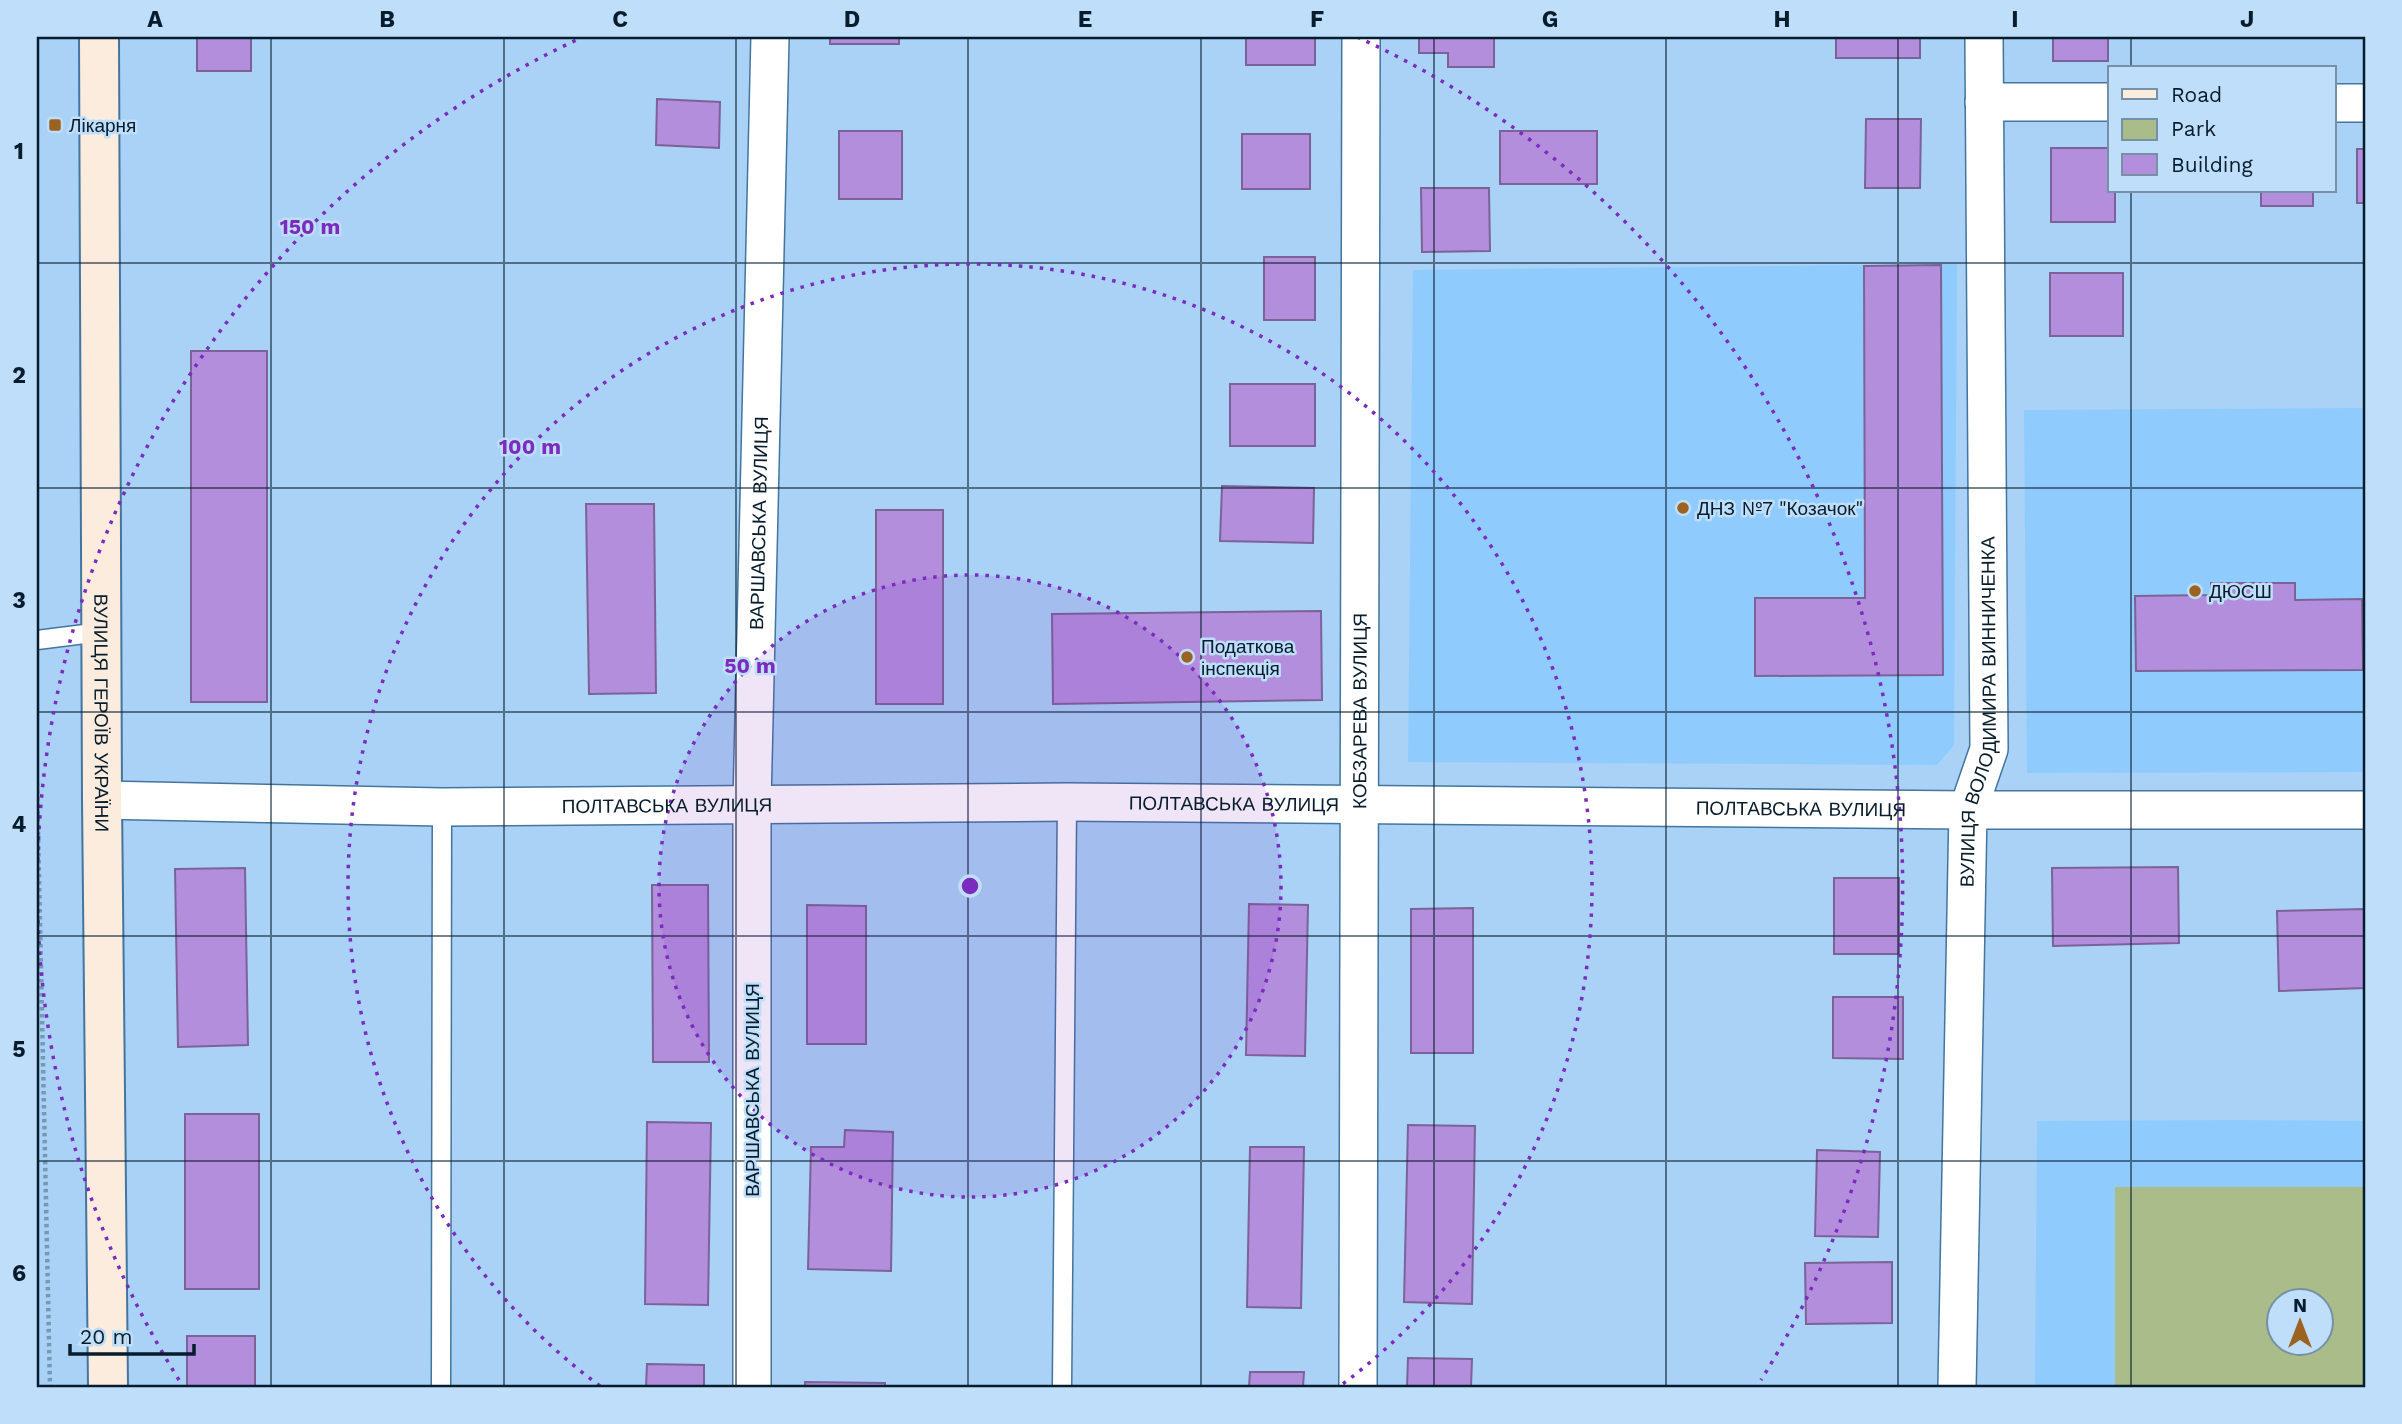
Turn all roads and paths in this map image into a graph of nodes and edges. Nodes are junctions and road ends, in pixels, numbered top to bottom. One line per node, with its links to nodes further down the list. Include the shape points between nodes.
1 (99, 37): 9 (street, ВУЛИЦЯ ГЕРОЇВ УКРАЇНИ)
2 (770, 37): 14 (street, ВАРШАВСЬКА ВУЛИЦЯ)
3 (1361, 37): 15 (street, КОБЗАРЕВА ВУЛИЦЯ)
4 (1984, 37): 5 (street, ВУЛИЦЯ ВОЛОДИМИРА ВИННИЧЕНКА)
5 (1984, 102): 6 (street); 17 (street, ВУЛИЦЯ ВОЛОДИМИРА ВИННИЧЕНКА, via 1989,749)
6 (2108, 102)
7 (2336, 103): 8 (street)
8 (2365, 103)
9 (101, 632): 10 (lane); 12 (street, ВУЛИЦЯ ГЕРОЇВ УКРАЇНИ)
10 (37, 640)
11 (37, 783): 19 (path)
12 (102, 800): 16 (street, ПОЛТАВСЬКА ВУЛИЦЯ); 20 (street, ВУЛИЦЯ ГЕРОЇВ УКРАЇНИ)
13 (1067, 802): 14 (street, ПОЛТАВСЬКА ВУЛИЦЯ); 15 (street, ПОЛТАВСЬКА ВУЛИЦЯ); 23 (lane)
14 (752, 803): 16 (street, ПОЛТАВСЬКА ВУЛИЦЯ); 22 (street, ВАРШАВСЬКА ВУЛИЦЯ)
15 (1360, 804): 17 (street, ПОЛТАВСЬКА ВУЛИЦЯ); 24 (street, КОБЗАРЕВА ВУЛИЦЯ)
16 (442, 807): 21 (lane)
17 (1968, 810): 18 (street, ПОЛТАВСЬКА ВУЛИЦЯ); 25 (street, ВУЛИЦЯ ВОЛОДИМИРА ВИННИЧЕНКА)
18 (2365, 810)
19 (50, 1387)
20 (108, 1387)
21 (441, 1387)
22 (751, 1387)
23 (1062, 1387)
24 (1358, 1387)
25 (1957, 1387)

